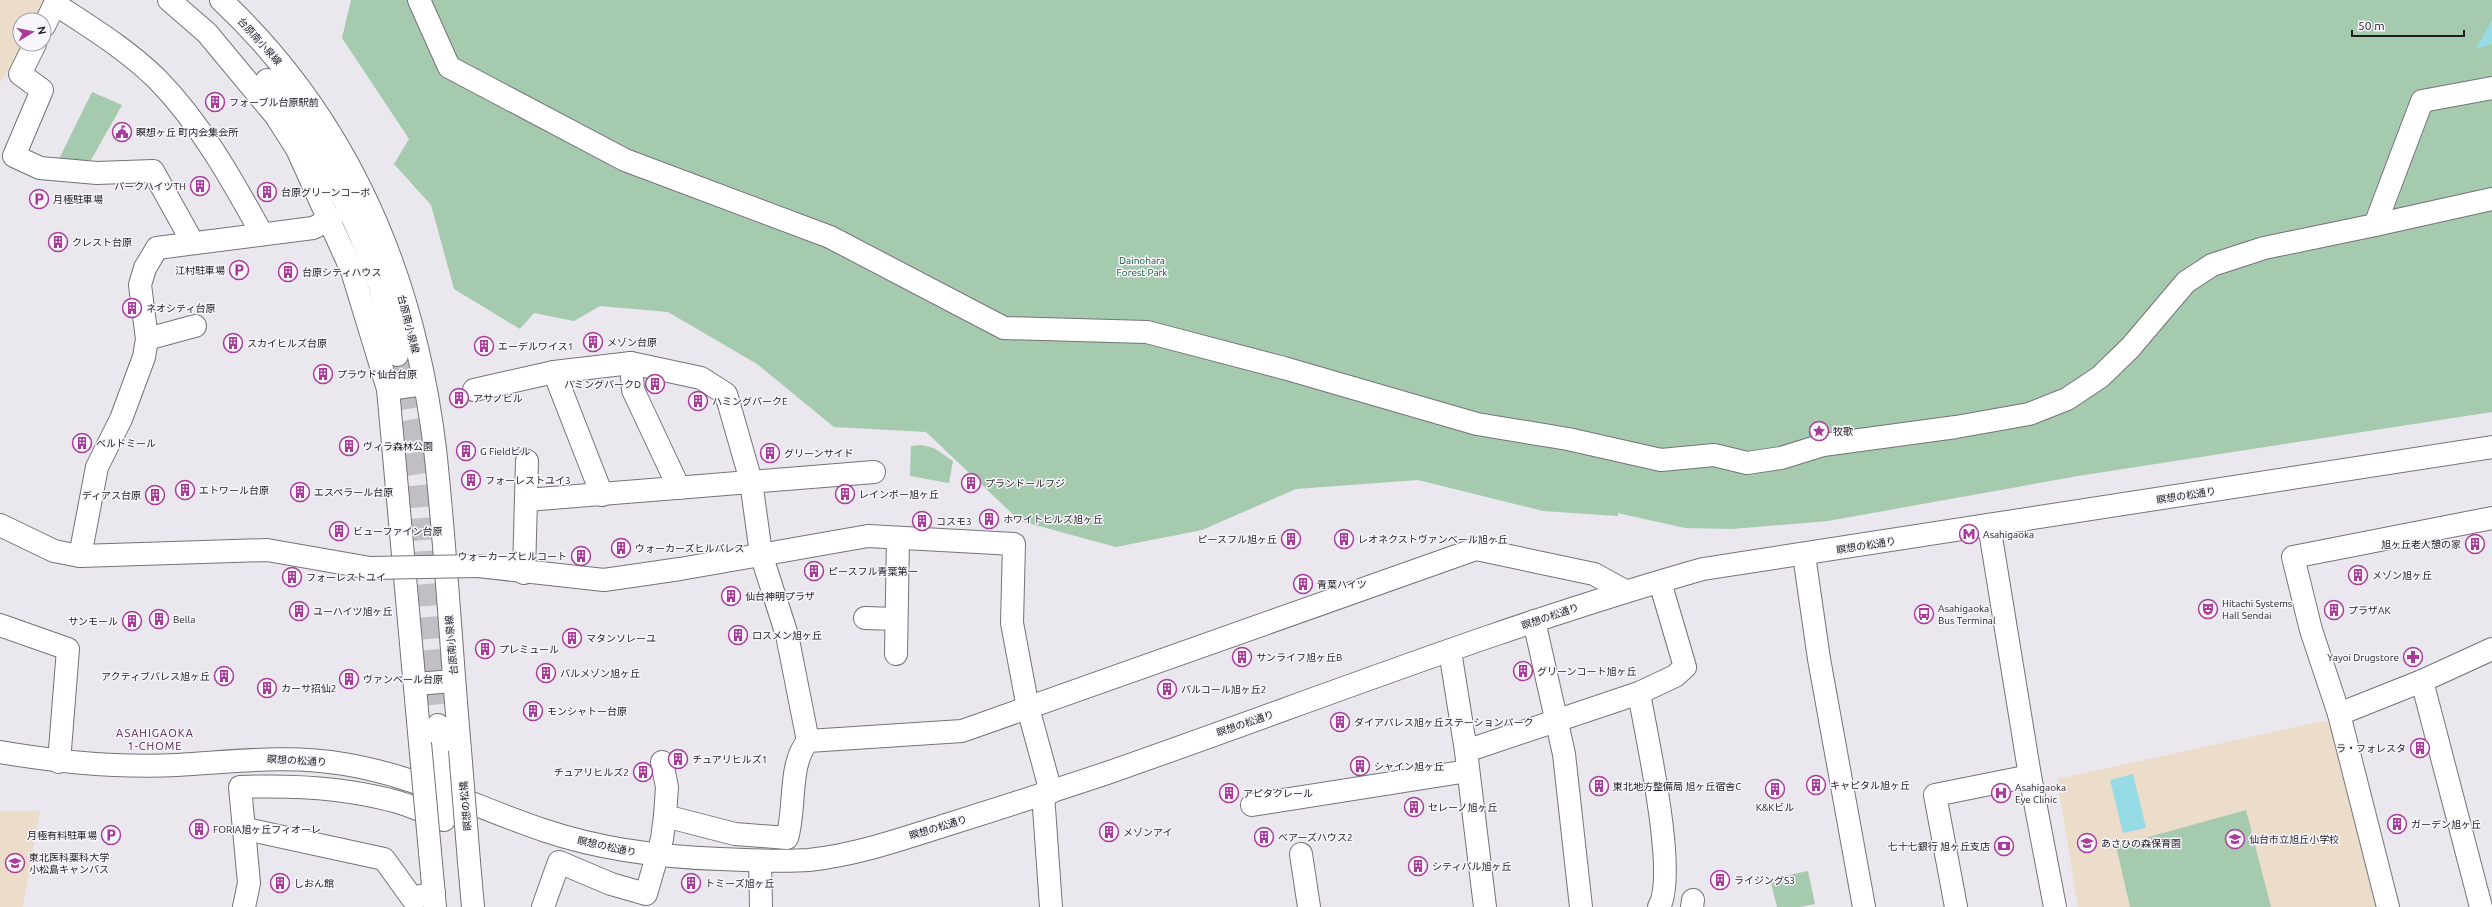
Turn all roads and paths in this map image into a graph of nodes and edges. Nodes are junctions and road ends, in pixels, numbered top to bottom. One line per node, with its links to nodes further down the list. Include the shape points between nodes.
1 (170, 0): 11 (street, via 207,34 276,116 298,149)
2 (188, 0): 6 (street)
3 (192, 0): 6 (street)
4 (419, 0): 12 (street, via 449,67 626,160 830,237 1004,328 1147,332 1284,368 1477,424 1568,439 1661,460 1714,454 1747,463 2029,417 2067,399 2100,376 2130,348 2186,282 2212,265 2264,248)
5 (56, 2): 7 (street); 13 (street, via 113,43 158,80 194,124 223,166)
6 (214, 8): 17 (street, via 290,109 322,157 350,210 378,282); 20 (street, 台原南小泉線, via 244,22 286,70 322,118 346,158 369,204 391,260 409,316)
7 (51, 12)
8 (31, 52): 14 (street, via 20,74 42,90 14,156 40,168 97,173 153,171)
9 (2492, 88): 12 (street, via 2422,101)
10 (2492, 199): 12 (street)
11 (331, 219): 13 (street, via 313,228); 21 (street, via 352,271)
12 (2375, 225)
13 (262, 234): 14 (street)
14 (193, 242): 16 (street, via 157,248 145,268 140,285)
15 (195, 326): 16 (street)
16 (147, 339): 36 (street, via 144,357 120,419 96,468)
17 (397, 355)
18 (631, 363): 19 (street); 26 (street, via 701,378 726,394); 27 (street, via 633,390)
19 (554, 372): 22 (street); 28 (street)
20 (424, 384): 21 (street); 47 (street, 台原南小泉線, via 435,449)
21 (388, 389): 49 (street)
22 (474, 390)
23 (2492, 447): 32 (street, 瞑想の松通り)
24 (527, 461): 29 (street)
25 (874, 472): 26 (street)
26 (751, 481): 27 (street); 34 (street)
27 (679, 488): 28 (street)
28 (602, 495): 29 (street)
29 (527, 500): 37 (street)
30 (2492, 518): 52 (street, via 2293,557 2311,630)
31 (0, 525): 36 (street, via 54,551)
32 (1989, 525): 35 (street, 瞑想の松通り); 61 (street)
33 (898, 538): 34 (street, via 868,536); 41 (street); 51 (street, via 1014,544 1012,623)
34 (761, 554): 37 (street, via 604,580); 55 (street, via 787,635)
35 (1804, 555): 38 (street, 瞑想の松通り, via 1703,569); 81 (street)
36 (80, 556): 37 (street, bridge, via 267,550 370,568 478,566)
37 (524, 573)
38 (1660, 582): 39 (street, 瞑想の松通り); 50 (street, via 1685,667 1675,676)
39 (1625, 591): 42 (street, 瞑想の松通り); 51 (street, via 1594,574 1476,549)
40 (865, 618): 41 (street)
41 (896, 619): 46 (street)
42 (1534, 622): 45 (street, 瞑想の松通り); 53 (street)
43 (0, 625): 59 (street, via 68,649)
44 (2492, 649): 48 (street)
45 (1450, 652): 58 (street); 63 (street, 瞑想の松通り)
46 (896, 654)
47 (454, 681): 49 (street); 56 (street, 台原南小泉線)
48 (2422, 681): 52 (street); 85 (street)
49 (415, 684): 70 (street, bridge)
50 (1639, 693): 53 (street); 80 (street, via 1666,857 1665,887)
51 (1028, 708): 55 (street, via 962,731); 63 (street)
52 (2338, 714): 84 (street)
53 (1556, 720): 58 (street); 79 (street, via 1564,754)
54 (438, 725): 62 (street)
55 (808, 741): 65 (street, via 802,747 794,778 792,823 787,838 735,834)
56 (460, 750): 73 (street, 瞑想の松橋, bridge)
57 (0, 752): 59 (street, 瞑想の松通り)
58 (1467, 761): 64 (street); 78 (street)
59 (59, 762): 62 (street, 瞑想の松通り, via 132,766 296,758 380,771)
60 (662, 762): 65 (street, via 667,787)
61 (2030, 776): 82 (street, via 1935,795); 83 (street)
62 (442, 791): 66 (street, via 444,820 391,800 360,793 286,785 240,787); 68 (street, 瞑想の松通り, via 551,833)
63 (1047, 793): 69 (street, 瞑想の松通り, via 864,850 811,859); 76 (street)
64 (1252, 805)
65 (665, 816): 68 (street)
66 (246, 829): 71 (street, via 384,859); 72 (street, via 249,883)
67 (1302, 854): 77 (street)
68 (658, 856): 69 (street, 瞑想の松通り); 74 (street, via 646,894 611,884 559,862)
69 (760, 861): 75 (street)
70 (434, 900): 71 (street)
71 (411, 902)
72 (244, 907)
73 (473, 907)
74 (543, 907)
75 (761, 907)
76 (1051, 907)
77 (1309, 907)
78 (1485, 907)
79 (1581, 907)
80 (1659, 907)
81 (1864, 907)
82 (1956, 907)
83 (2055, 907)
84 (2388, 907)
85 (2481, 907)

